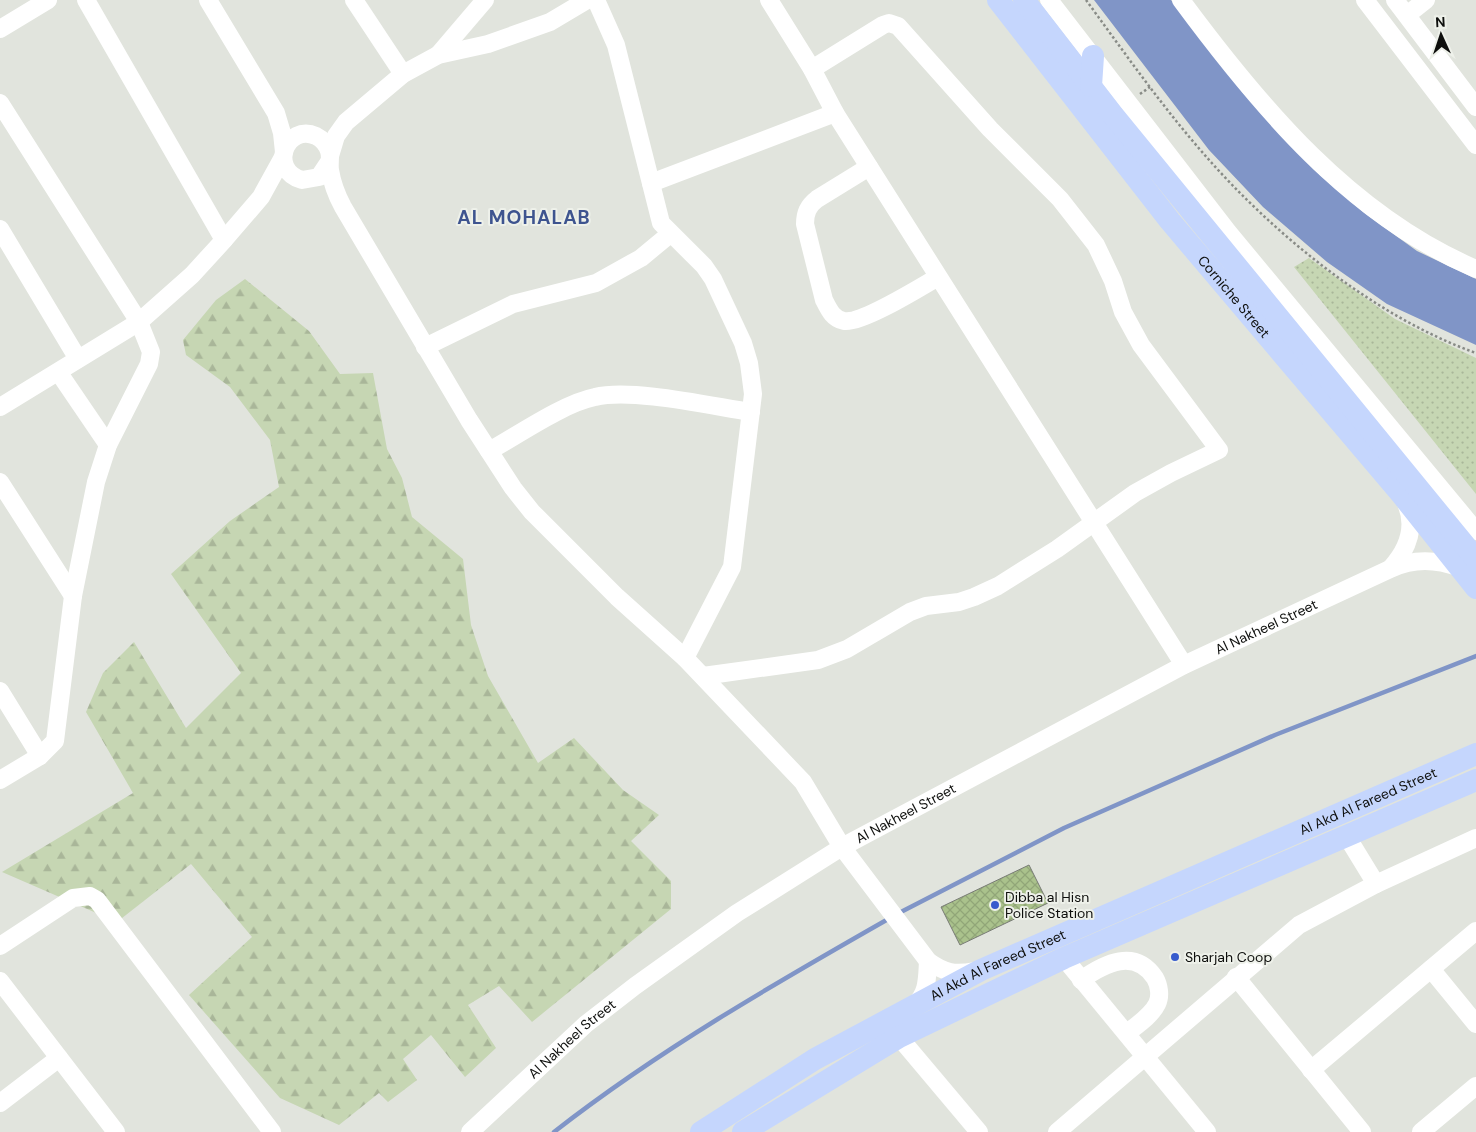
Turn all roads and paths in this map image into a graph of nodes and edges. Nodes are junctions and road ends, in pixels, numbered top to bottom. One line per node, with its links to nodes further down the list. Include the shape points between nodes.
1 (48, 0): 18 (street)
2 (86, 0): 40 (street)
3 (208, 0): 26 (street)
4 (354, 0): 22 (street)
5 (485, 0): 19 (street)
6 (587, 0): 19 (street, via 541,25 488,44)
7 (596, 0): 35 (street, via 616,45)
8 (769, 0): 21 (street)
9 (998, 0): 53 (main road, Corniche Street, via 1170,222)
10 (1024, 0): 23 (main road, Corniche Street)
11 (1049, 0): 20 (street)
12 (1086, 0): 45 (path, via 1150,88 1204,154 1259,211 1327,269 1384,308)
13 (1181, 0): 41 (street, via 1238,76 1306,151 1388,220)
14 (1365, 0): 30 (street)
15 (1395, 0): 17 (street)
16 (1426, 0): 17 (street)
17 (1407, 15): 25 (street)
18 (0, 29)
19 (438, 55): 22 (street)
20 (1093, 56): 23 (main road); 55 (street, via 1222,225)
21 (812, 70): 27 (street); 54 (street, via 884,25 895,24 990,130 1060,199 1096,245 1123,312 1141,345 1218,450 1135,493)
22 (403, 74): 28 (street)
23 (1090, 86): 56 (main road, Corniche Street)
24 (0, 104): 43 (street)
25 (1476, 107)
26 (276, 112): 29 (street, via 297,131); 31 (street)
27 (835, 113): 33 (street); 35 (street)
28 (346, 122): 29 (street); 32 (street, via 336,136)
29 (308, 134): 31 (street, via 293,138); 32 (street, via 322,140)
30 (1476, 146)
31 (283, 154): 34 (street, via 287,171); 36 (street)
32 (329, 159): 34 (street, via 324,173); 37 (street)
33 (869, 167): 42 (street); 42 (street, via 817,199 805,216 829,310 843,321 856,320)
34 (305, 180): 36 (street, via 282,185); 37 (street)
35 (651, 183): 39 (street, via 661,223)
36 (261, 196): 40 (street)
37 (342, 207): 44 (street)
38 (1, 234): 46 (street)
39 (670, 234): 44 (street, via 641,258 596,283 513,304); 49 (street, via 713,279 740,337 750,363)
40 (224, 240): 43 (street, via 192,275)
41 (1476, 269)
42 (938, 277): 54 (street)
43 (139, 322): 46 (street); 50 (street, via 151,352 149,364)
44 (425, 347): 51 (street)
45 (1476, 353)
46 (78, 359): 47 (street)
47 (59, 374): 48 (street); 50 (street)
48 (0, 408)
49 (752, 412): 51 (street, via 640,397 594,397 576,403); 60 (street, via 732,567)
50 (108, 445): 59 (street, via 96,482)
51 (489, 451): 60 (street, via 532,512 617,597)
52 (0, 482): 59 (street)
53 (1402, 496): 56 (main road, Corniche Street); 57 (street, Al Nakheel Street, via 1408,508 1410,534 1400,559)
54 (1094, 523): 61 (street); 62 (street, via 998,586 959,602 926,606 910,612 834,655 795,665)
55 (1476, 532)
56 (1468, 564): 57 (street, Al Nakheel Street, via 1425,560); 58 (main road, Corniche Street)
57 (1390, 569): 61 (street, Al Nakheel Street)
58 (1476, 588)
59 (73, 596): 65 (street, via 55,740)
60 (685, 658): 62 (street)
61 (1184, 666): 70 (street, Al Nakheel Street)
62 (703, 676): 70 (street, via 803,782)
63 (0, 691): 65 (street)
64 (1476, 754): 77 (main road, Al Akd Al Fareed Street)
65 (40, 756): 66 (street)
66 (0, 780)
67 (1476, 780): 68 (main road, Al Akd Al Fareed Street)
68 (1346, 835): 71 (street); 74 (main road, Al Akd Al Fareed Street)
69 (1476, 838): 71 (street)
70 (842, 846): 75 (street); 92 (street, Al Nakheel Street, via 737,913 635,986 586,1024)
71 (1376, 884): 78 (street, via 1298,925)
72 (1476, 931): 76 (street)
73 (0, 946): 91 (street, via 73,898 90,896 97,900)
74 (1064, 958): 79 (street); 84 (main road, Al Akd Al Fareed Street)
75 (928, 961): 77 (street, via 944,972); 81 (street, via 926,989 921,1000)
76 (1431, 969): 82 (street); 87 (street)
77 (982, 970): 81 (main road, Al Akd Al Fareed Street)
78 (1236, 978): 85 (street); 87 (street)
79 (1082, 980): 83 (street); 83 (street, via 1122,961 1144,964 1160,990 1158,1002)
80 (0, 981): 86 (street)
81 (910, 1008): 93 (main road, Al Akd Al Fareed Street, via 816,1059)
82 (1476, 1024)
83 (1127, 1033): 85 (street)
84 (899, 1037): 94 (main road, Al Akd Al Fareed Street); 95 (street)
85 (1146, 1055): 96 (street); 97 (street)
86 (59, 1058): 89 (street); 90 (street)
87 (1311, 1070): 98 (street)
88 (1476, 1086): 99 (street)
89 (0, 1103)
90 (116, 1132)
91 (272, 1132)
92 (470, 1132)
93 (701, 1132)
94 (743, 1132)
95 (979, 1132)
96 (1057, 1132)
97 (1207, 1132)
98 (1362, 1132)
99 (1421, 1132)

